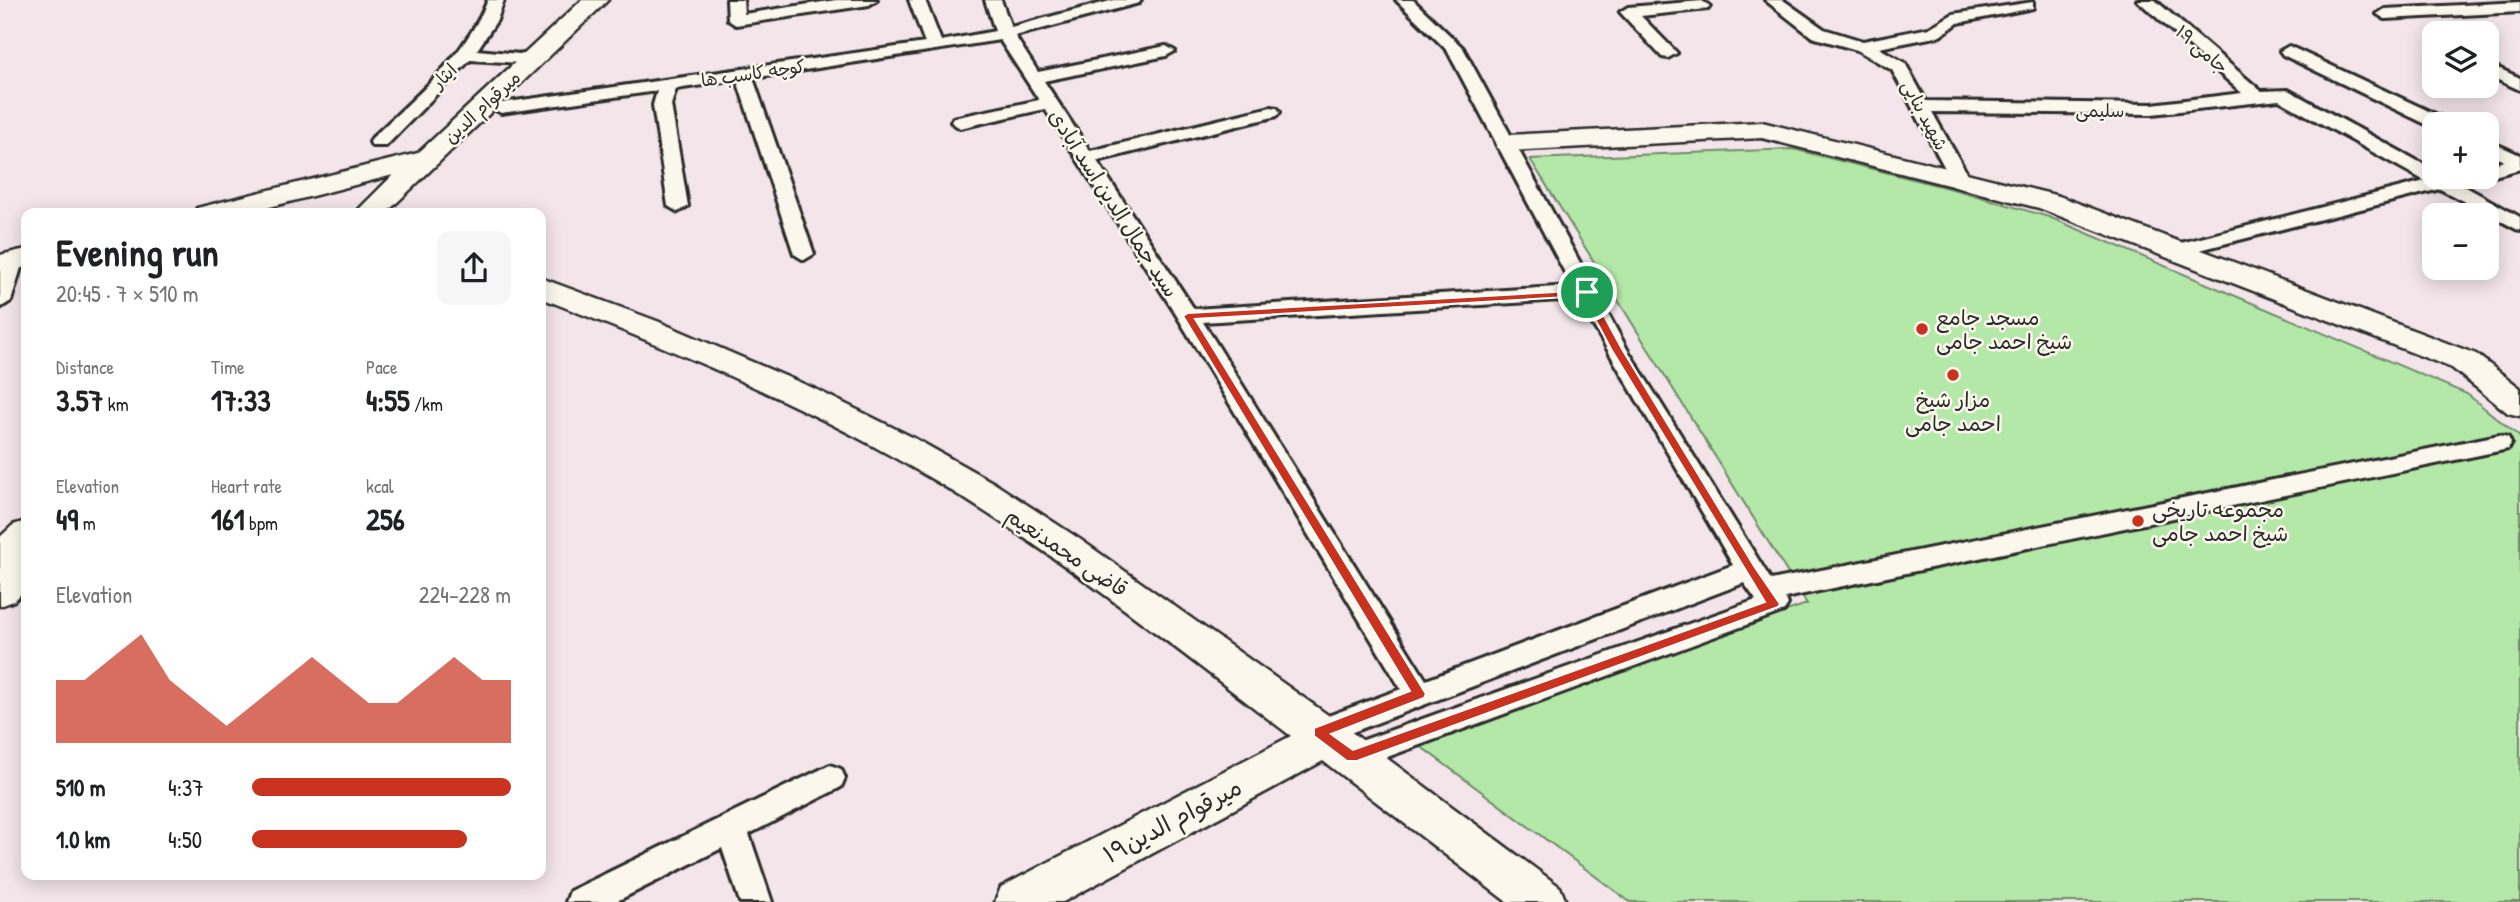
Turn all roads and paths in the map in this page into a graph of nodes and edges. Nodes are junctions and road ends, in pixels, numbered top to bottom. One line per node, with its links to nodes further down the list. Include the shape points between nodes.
1 (496, 0): 23 (street, ایثار)
2 (735, 0): 3 (street, via 736,20)
3 (869, 0)
4 (917, 0): 19 (street)
5 (993, 0): 16 (street, سید جمال الدین اسد آبادی)
6 (1133, 0): 16 (street, کوچه کاسب ها)
7 (1404, 0): 38 (street, via 1454,48)
8 (1773, 0): 18 (street, شهید بنایی, via 1818,33)
9 (2145, 0): 30 (street, جامی ۱۹)
10 (1703, 3): 15 (street); 22 (street, via 1628,12)
11 (2027, 5): 18 (street, via 1953,19 1934,33)
12 (598, 7): 17 (main road, میرقوام الدین)
13 (2520, 8): 14 (street)
14 (2385, 13)
15 (1701, 26)
16 (1005, 34): 19 (street, کوچه کاسب ها); 27 (street, سید جمال الدین اسد آبادی)
17 (566, 37): 24 (main road, میرقوام الدین); 33 (main road, میرقوام الدین)
18 (1863, 46): 32 (street, شهید بنایی, via 1899,67)
19 (935, 47): 26 (street, کوچه کاسب ها)
20 (1166, 51): 27 (street)
21 (2289, 51): 35 (street)
22 (1668, 53)
23 (466, 54): 24 (street); 37 (street, ایثار)
24 (531, 60): 40 (main road, میرقوام الدین)
25 (2499, 74): 29 (street)
26 (744, 76): 28 (street, کوچه کاسب ها); 56 (street)
27 (1033, 78): 31 (street, سید جمال الدین اسد آبادی)
28 (668, 85): 33 (street, کوچه کاسب ها); 49 (street, via 662,105)
29 (2520, 85)
30 (2258, 98): 32 (street, سلیمی, via 2152,109); 44 (street, سلیمی, via 2282,94)
31 (1048, 103): 36 (street); 41 (street, سید جمال الدین اسد آبادی)
32 (1918, 106): 45 (street, شهید بنایی)
33 (501, 108): 52 (main road, میرقوام الدین)
34 (1271, 112): 41 (street)
35 (2422, 115)
36 (960, 122)
37 (379, 142)
38 (1508, 143): 45 (main road, via 1762,131); 59 (street)
39 (2499, 152): 42 (street)
40 (427, 158): 48 (main road); 53 (main road, میرقوام الدین)
41 (1085, 158): 61 (street, سید جمال الدین اسد آبادی)
42 (2520, 162): 43 (street)
43 (2499, 168)
44 (2422, 172)
45 (1960, 179): 55 (main road, via 2049,202)
46 (2422, 188): 55 (street)
47 (2453, 189): 54 (street)
48 (304, 190): 50 (main road); 51 (main road, via 348,186)
49 (678, 206)
50 (231, 208)
51 (386, 208)
52 (389, 208)
53 (389, 208)
54 (2520, 225)
55 (2176, 250): 62 (main road, via 2464,361)
56 (804, 254)
57 (13, 261): 60 (street)
58 (546, 289): 70 (main road, قاضی محمدنعیم, via 689,344 843,415 953,476 1086,564)
59 (1587, 292): 61 (street); 67 (street, via 1616,349)
60 (0, 301)
61 (1188, 316): 69 (street, سید جمال الدین اسد آبادی)
62 (2520, 405)
63 (2499, 443): 67 (street)
64 (21, 540): 65 (main road)
65 (0, 559)
66 (21, 571): 68 (main road)
67 (1763, 589): 69 (street); 70 (street)
68 (0, 591)
69 (1419, 694): 70 (street)
70 (1332, 742): 75 (main road, میرقوام الدین۱۹); 76 (main road, قاضی محمدنعیم)
71 (830, 778): 72 (street)
72 (731, 827): 73 (street); 74 (street)
73 (582, 902)
74 (756, 902)
75 (1018, 902)
76 (1543, 902)

